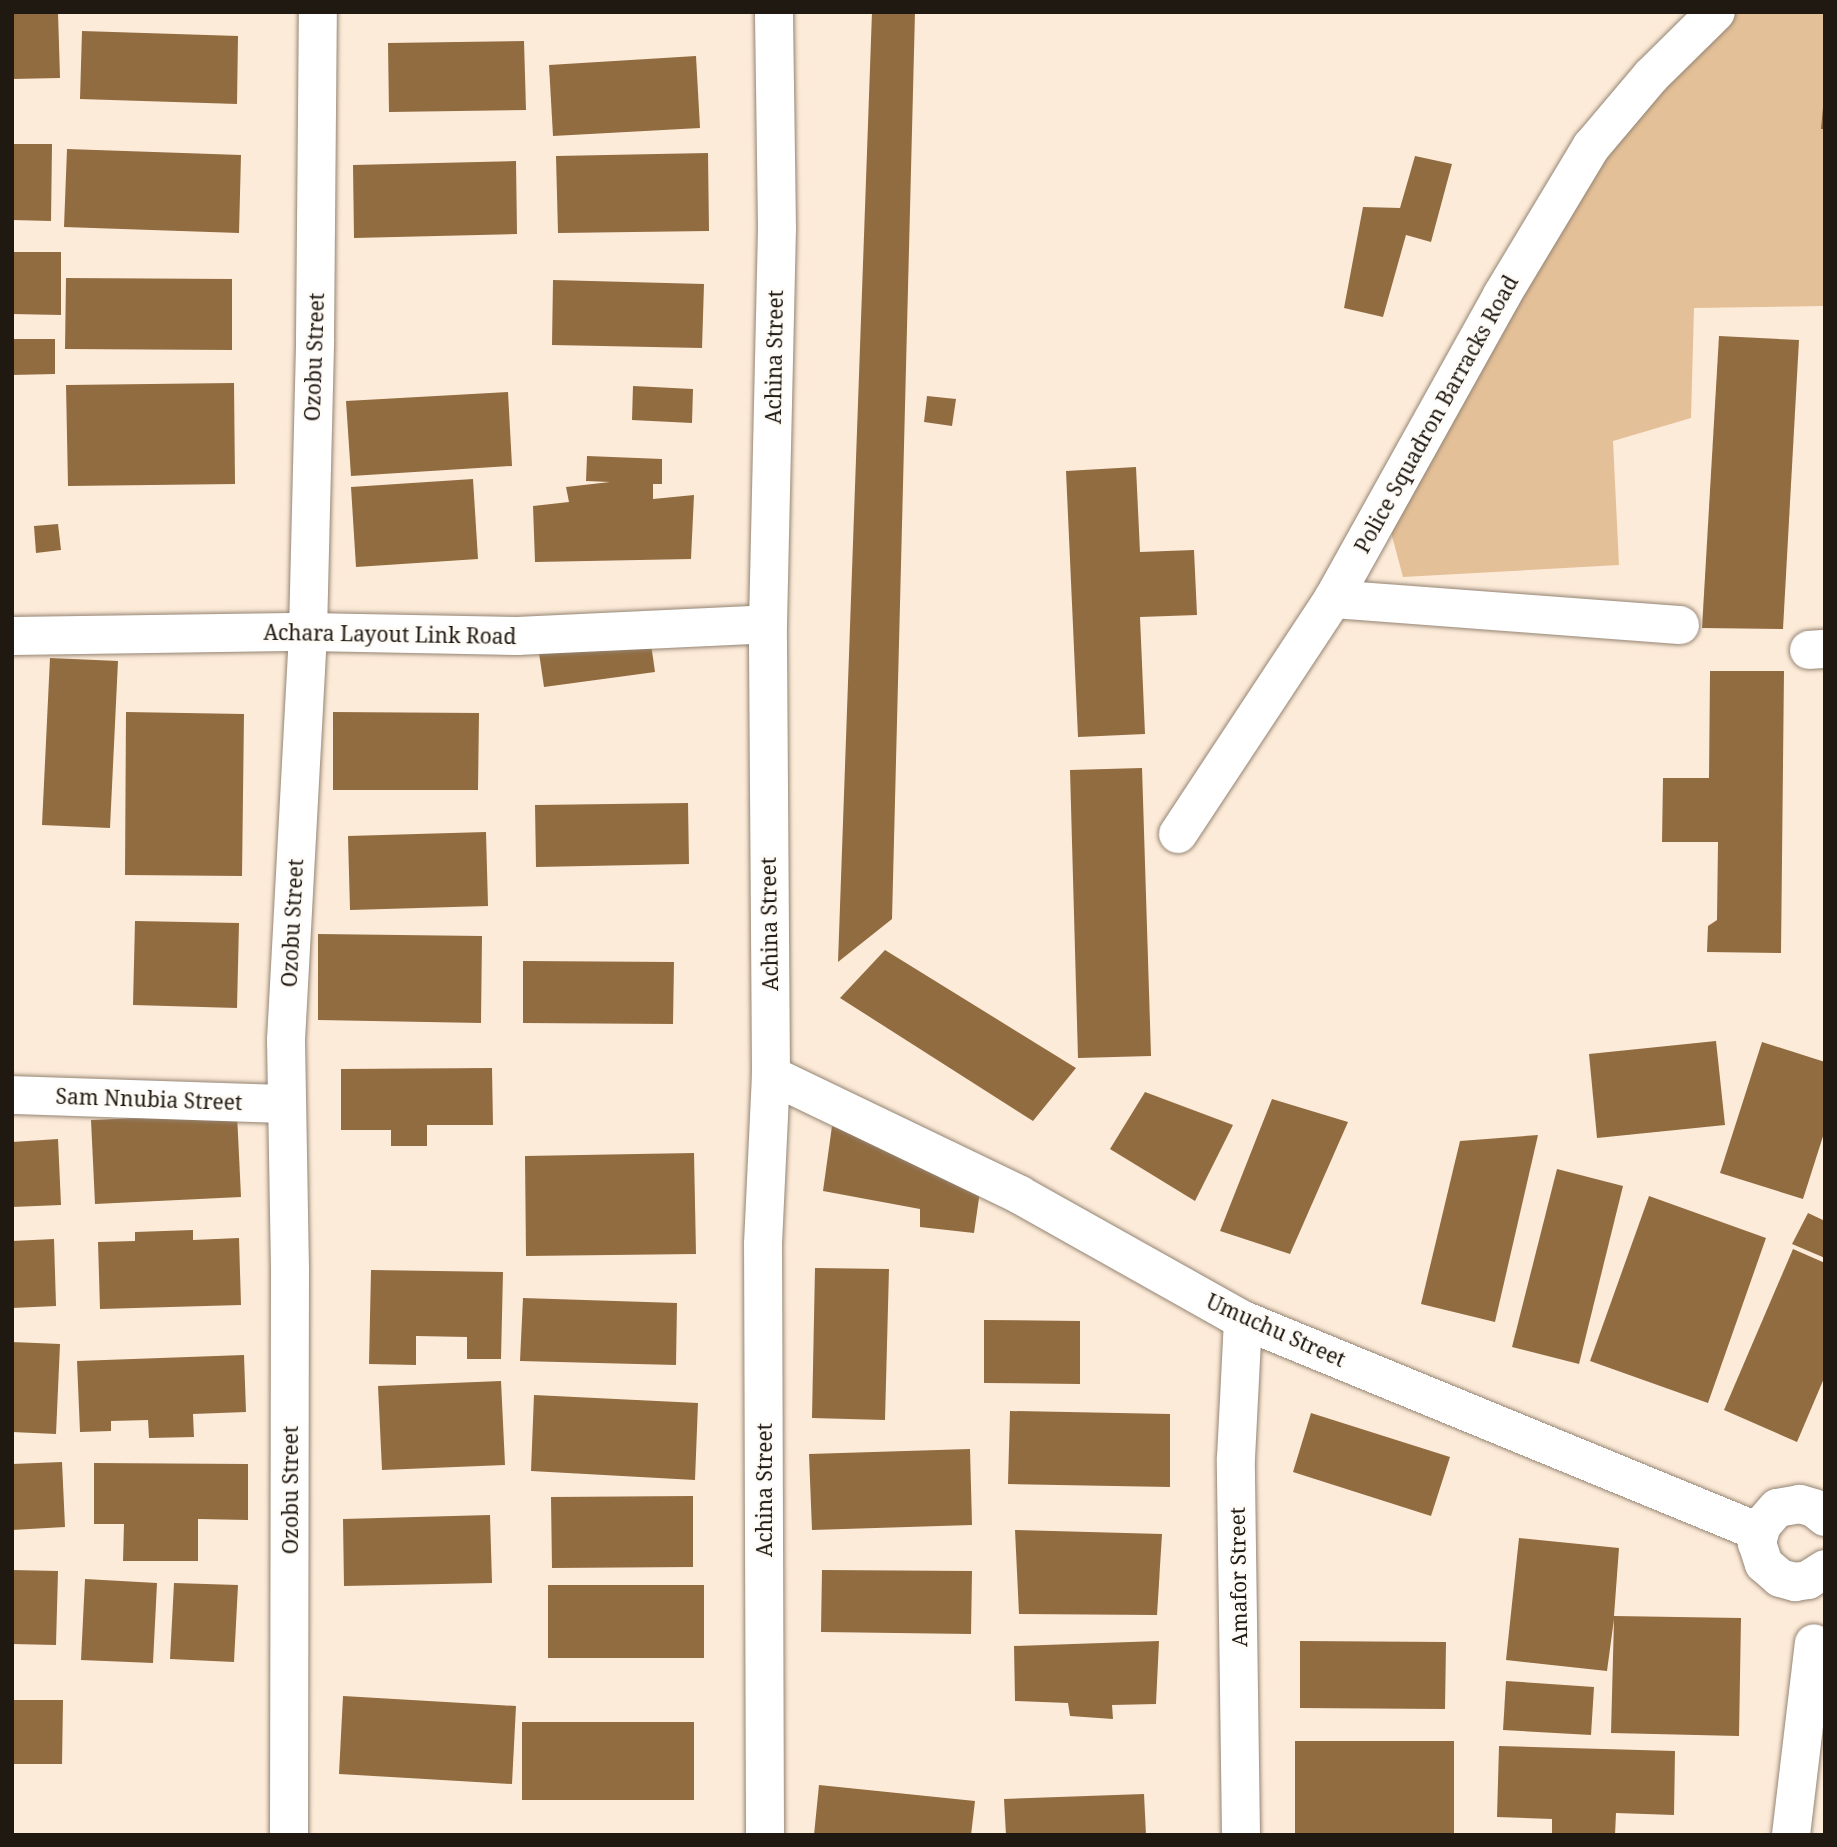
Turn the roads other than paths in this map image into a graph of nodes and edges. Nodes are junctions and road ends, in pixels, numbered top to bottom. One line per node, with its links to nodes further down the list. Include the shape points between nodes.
1 (318, 12): 7 (street, Ozobu Street)
2 (774, 12): 5 (street, Achina Street, via 776,229)
3 (1716, 12): 4 (street, Police Squadron Barracks Road, via 1651,76 1591,147 1502,295)
4 (1332, 599): 6 (street); 9 (street, Police Squadron Barracks Road)
5 (768, 624): 7 (street, Achara Layout Link Road, via 517,636); 10 (street, Achina Street)
6 (1680, 625)
7 (308, 632): 8 (street, Achara Layout Link Road); 12 (street, Ozobu Street, via 285,1040)
8 (12, 636)
9 (1178, 834)
10 (771, 1075): 13 (street, Umuchu Street, via 1020,1195); 19 (street, Achina Street, via 763,1244)
11 (12, 1095): 12 (street, Sam Nnubia Street)
12 (287, 1104): 18 (street, Ozobu Street)
13 (1243, 1320): 15 (street, Umuchu Street); 20 (street, Amafor Street, via 1236,1458)
14 (1825, 1517): 15 (street, via 1807,1505 1784,1506 1766,1518)
15 (1759, 1532): 16 (street, via 1758,1549 1767,1568 1780,1578)
16 (1813, 1575): 17 (street, via 1808,1627)
17 (1819, 1646): 21 (street)
18 (289, 1835)
19 (765, 1835)
20 (1241, 1835)
21 (1791, 1835)

